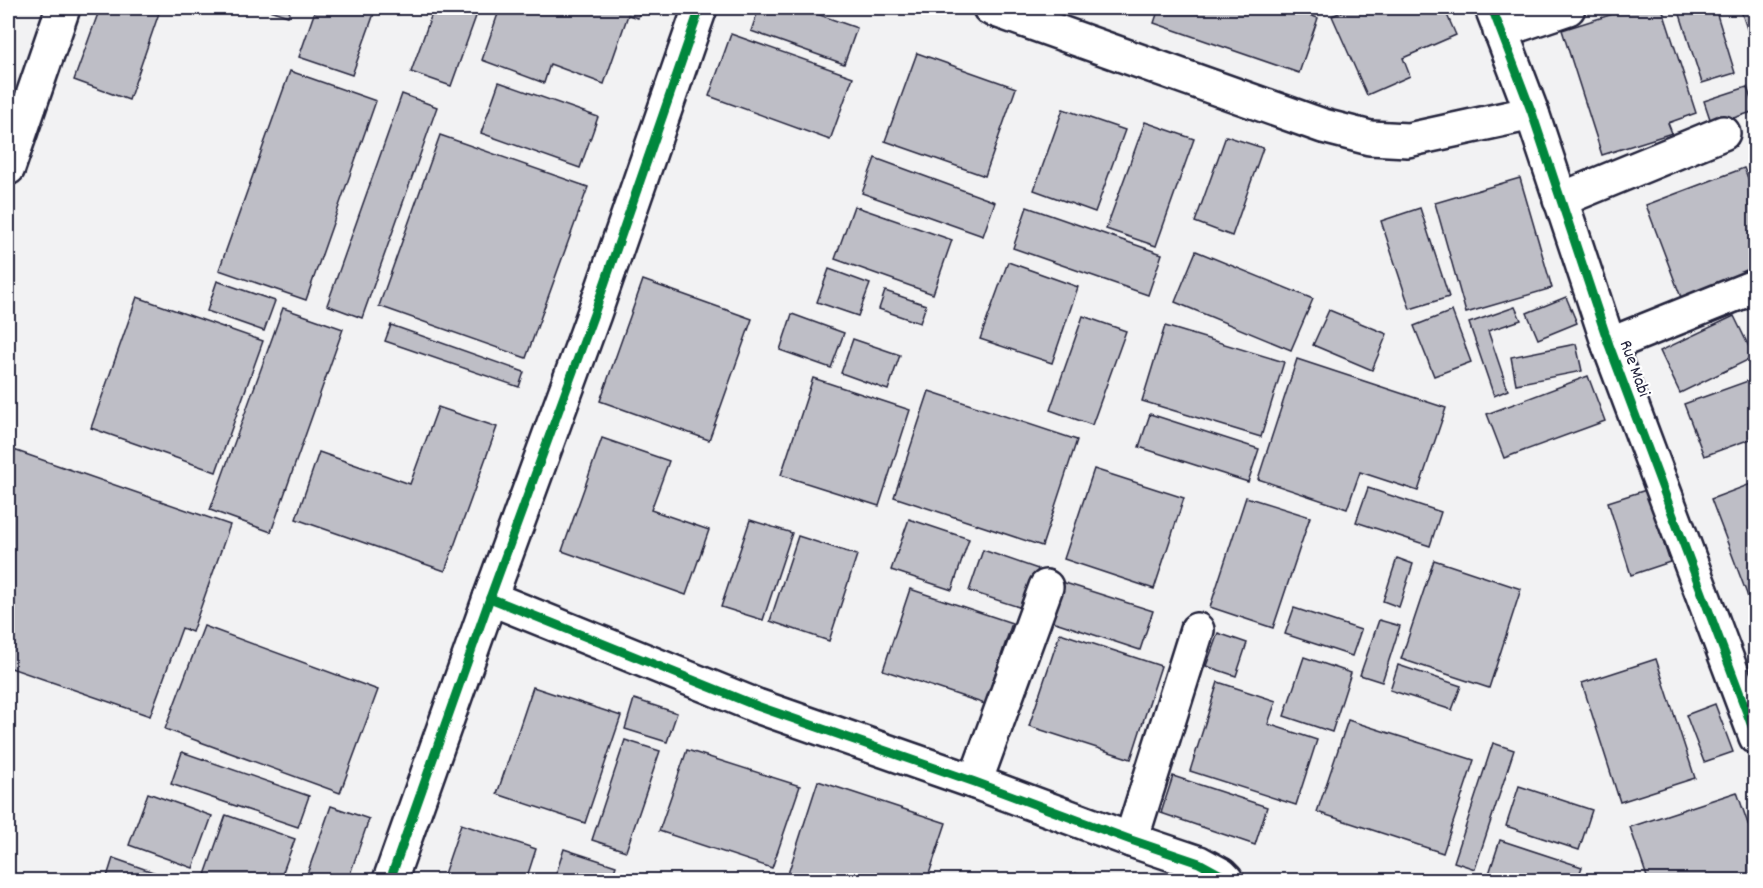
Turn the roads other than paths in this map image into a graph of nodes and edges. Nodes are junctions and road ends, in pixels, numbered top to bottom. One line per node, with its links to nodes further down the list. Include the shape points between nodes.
1 (63, 8): 8 (street)
2 (700, 8): 13 (street)
3 (990, 8): 6 (street, via 1323,126 1370,138 1408,140)
4 (1568, 8): 5 (street)
5 (1496, 19): 6 (street, Rue Mabi)
6 (1532, 113): 9 (street, Rue Mabi)
7 (1723, 133): 9 (street)
8 (8, 168)
9 (1560, 200): 11 (street, Rue Mabi)
10 (1755, 286): 11 (street)
11 (1610, 345): 15 (street, Rue Mabi)
12 (1046, 587): 16 (street)
13 (490, 598): 16 (street, via 757,706); 18 (street)
14 (1197, 630): 17 (street)
15 (1755, 737)
16 (975, 782): 17 (street)
17 (1131, 840): 19 (street, via 1198,863)
18 (390, 880)
19 (1226, 880)

